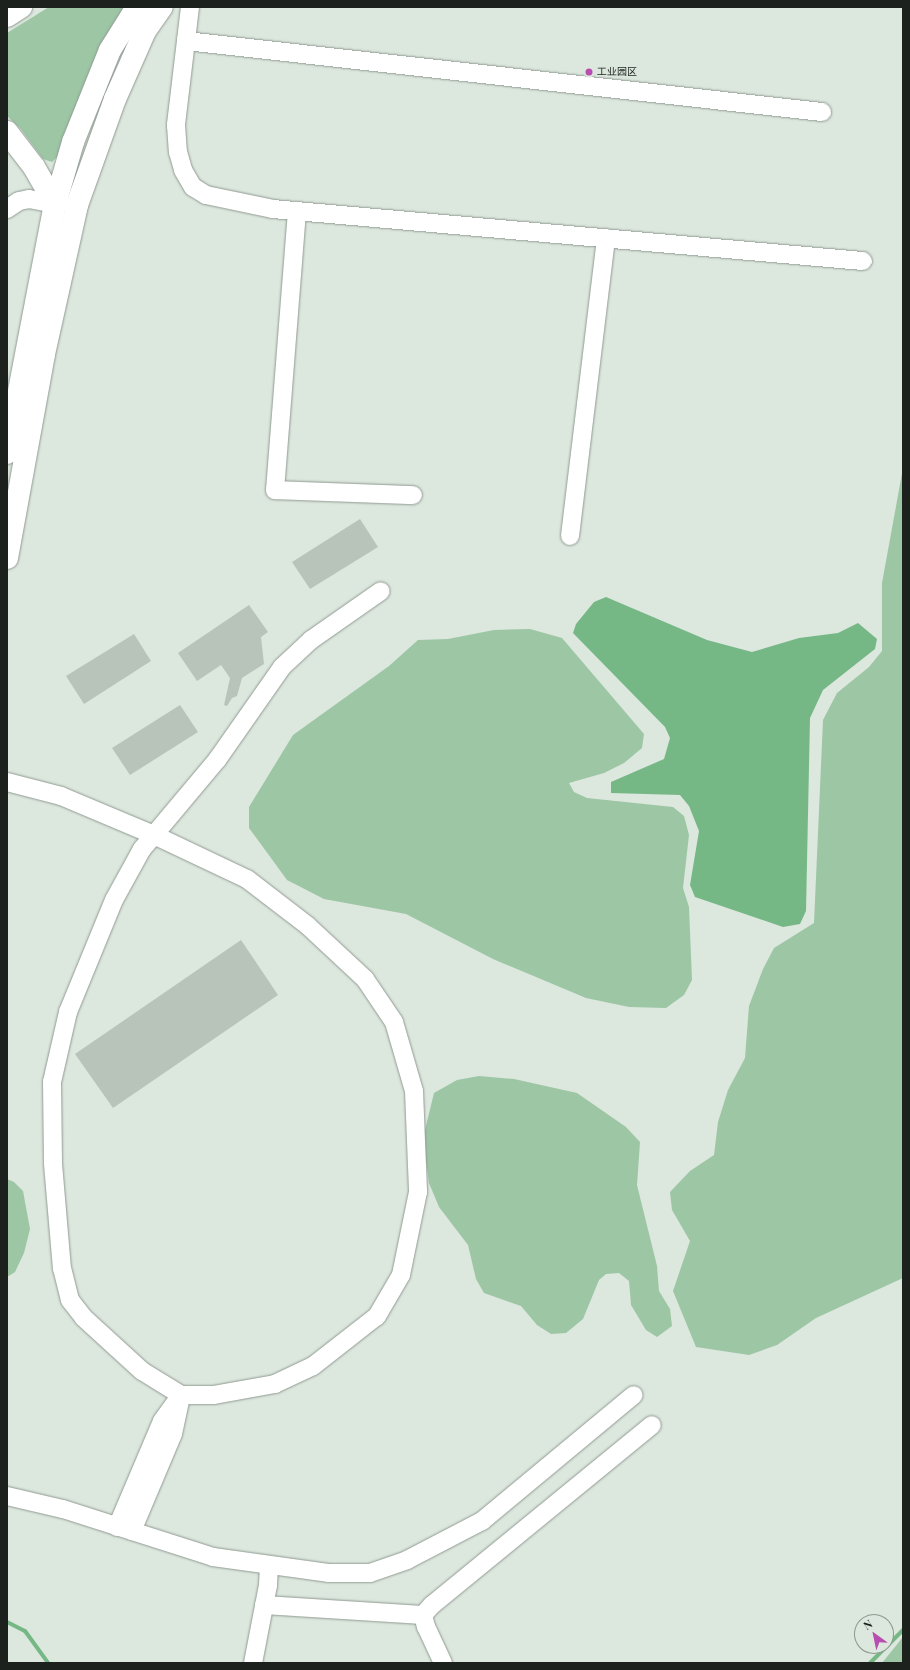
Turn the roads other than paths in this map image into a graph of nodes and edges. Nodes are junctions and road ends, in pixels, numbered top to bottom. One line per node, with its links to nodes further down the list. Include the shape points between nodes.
1 (20, 7): 5 (main road)
2 (136, 7): 9 (main road, via 110,50 73,142)
3 (162, 7): 17 (main road, via 145,31 115,99 77,205 44,354)
4 (190, 7): 6 (street)
5 (7, 16)
6 (186, 41): 7 (street); 11 (street, via 176,125 178,152 183,170 193,186 206,195)
7 (822, 112)
8 (7, 132): 9 (main road, via 34,167)
9 (55, 204): 10 (street, via 29,199); 14 (main road)
10 (7, 209)
11 (296, 211): 12 (street); 15 (street, via 275,490)
12 (606, 238): 13 (street); 16 (street)
13 (863, 261)
14 (7, 453)
15 (413, 495)
16 (570, 536)
17 (7, 558)
18 (381, 591): 20 (street, via 311,640 282,667 217,760)
19 (7, 782): 20 (street, via 61,796)
20 (154, 835): 21 (street, via 142,849 114,900 68,1012 52,1082 53,1163 62,1269 70,1300 84,1318 142,1371); 21 (street, via 247,879 308,926 365,978 394,1022 414,1092 418,1192 401,1275 377,1316 313,1366 275,1384 213,1396)
21 (181, 1395): 25 (street, via 158,1428)
22 (634, 1395): 26 (street, via 482,1521 407,1560 370,1573 328,1572)
23 (652, 1425): 28 (street)
24 (7, 1496): 25 (street, via 63,1509)
25 (125, 1529): 26 (street, via 214,1557)
26 (269, 1565): 27 (street)
27 (264, 1605): 28 (street); 29 (street)
28 (423, 1615): 30 (street)
29 (253, 1663)
30 (443, 1663)

